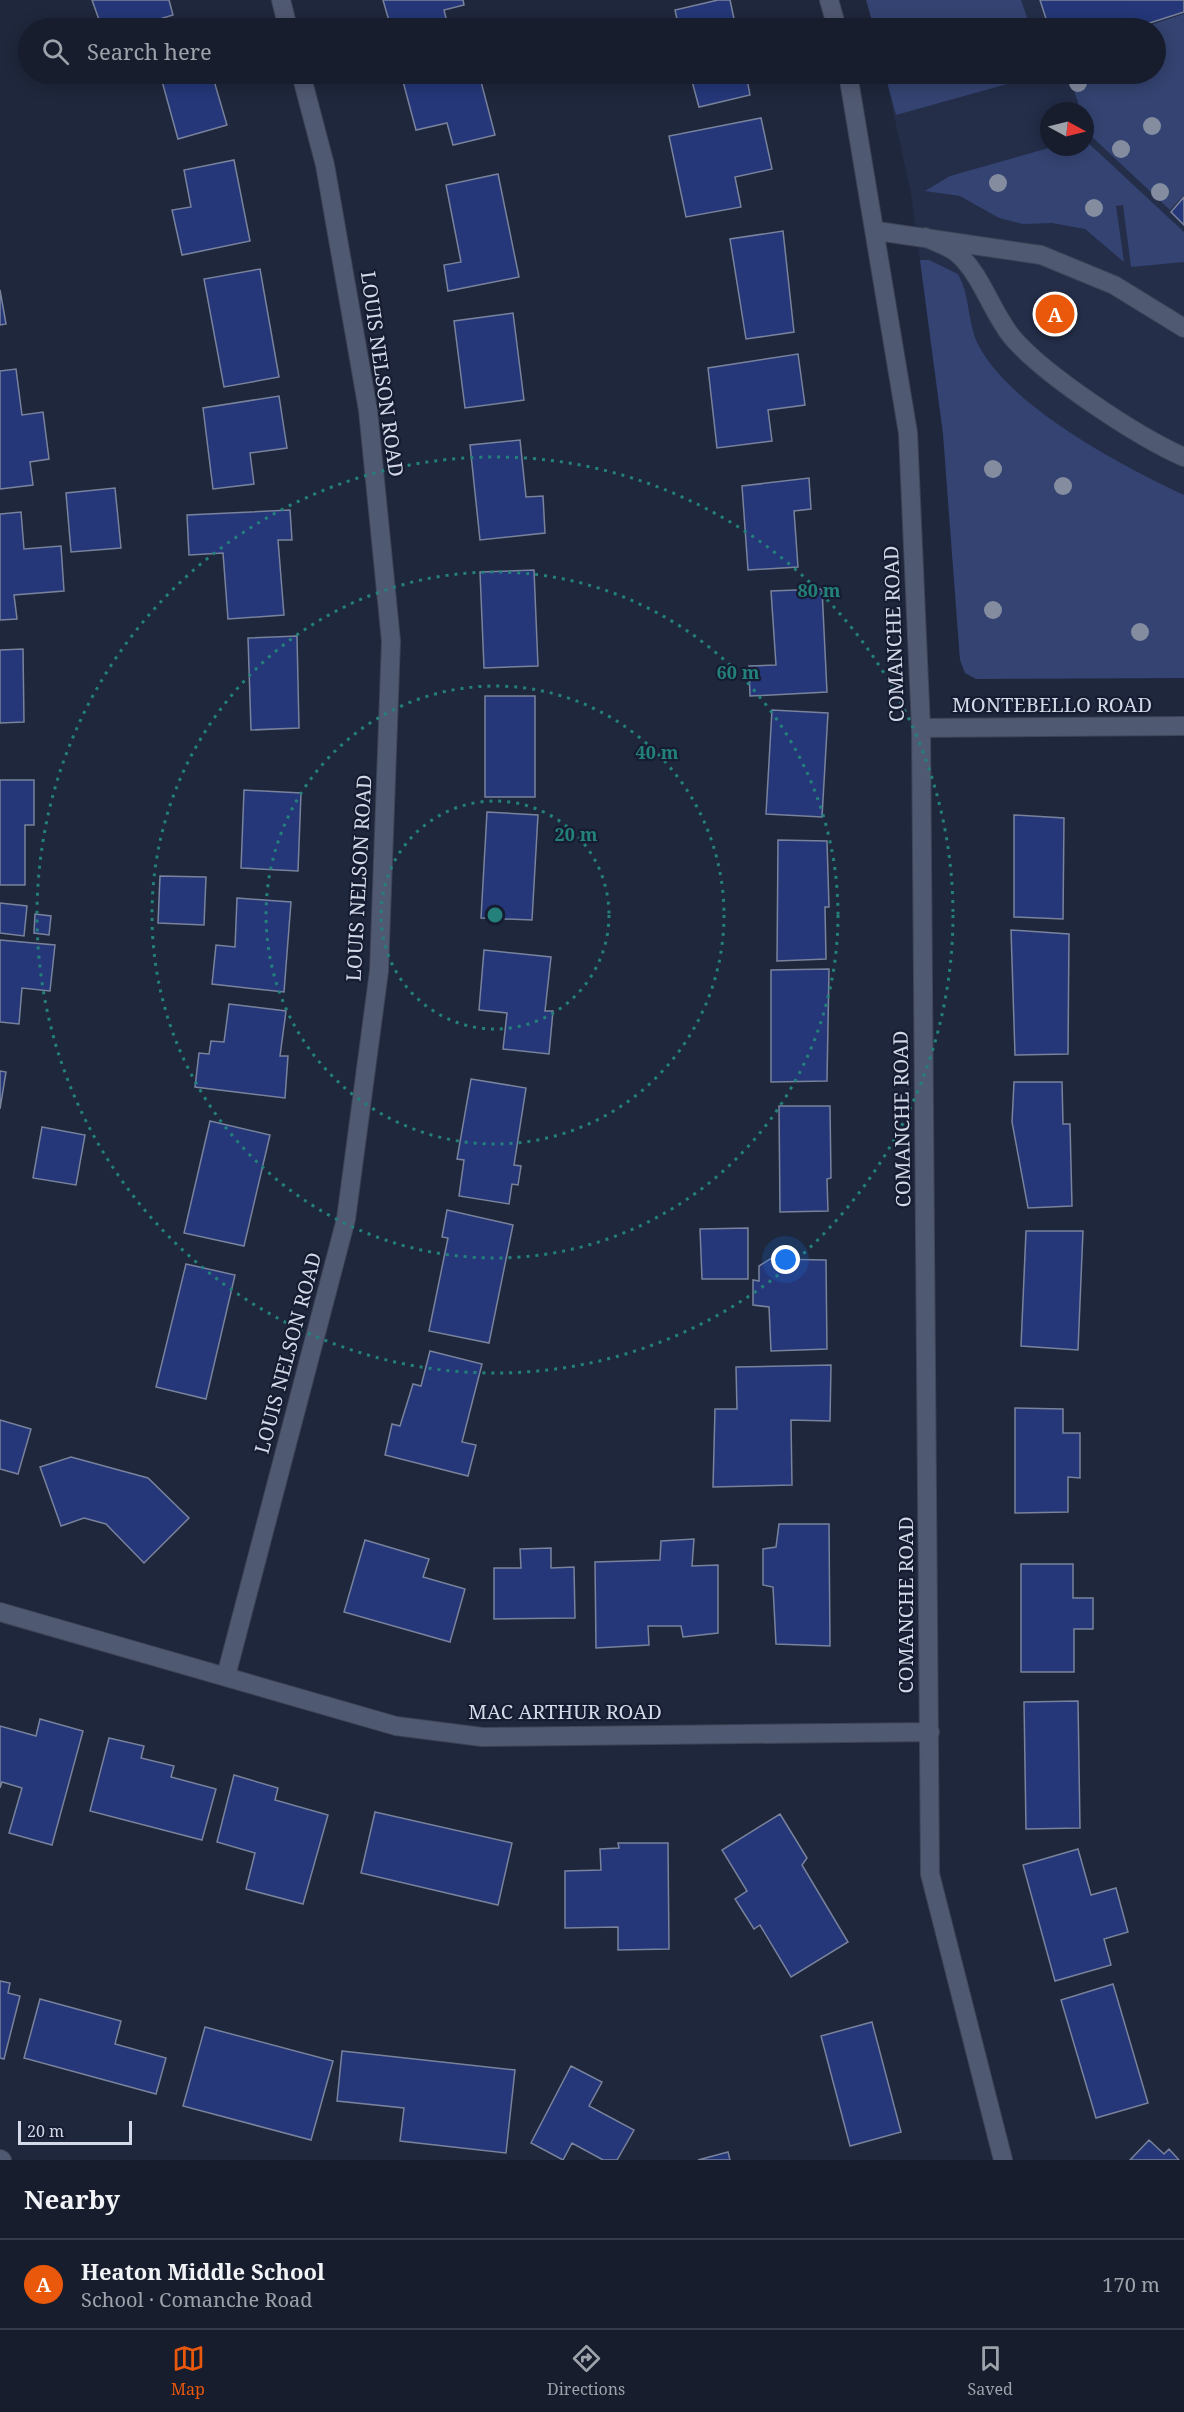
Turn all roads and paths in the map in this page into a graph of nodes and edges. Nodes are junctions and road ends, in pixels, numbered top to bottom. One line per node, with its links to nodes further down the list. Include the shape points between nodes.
1 (281, 0): 3 (street)
2 (829, 0): 4 (street)
3 (286, 18)
4 (834, 18)
5 (304, 84): 14 (street, LOUIS NELSON ROAD, via 325,165 368,410 391,641 379,971 346,1219)
6 (850, 84): 7 (street, COMANCHE ROAD)
7 (877, 231): 8 (street); 12 (street, COMANCHE ROAD, via 908,433)
8 (924, 237): 9 (street, via 1041,255 1114,285); 10 (street, via 955,252 968,265 998,317 1037,361 1128,425)
9 (1184, 328)
10 (1184, 457)
11 (1184, 726): 12 (street, MONTEBELLO ROAD)
12 (921, 728): 15 (street, COMANCHE ROAD)
13 (0, 1612): 14 (street, MAC ARTHUR ROAD)
14 (226, 1676): 15 (street, MAC ARTHUR ROAD, via 396,1726 482,1737)
15 (930, 1732): 16 (street, COMANCHE ROAD, via 930,1874)
16 (1003, 2160)

